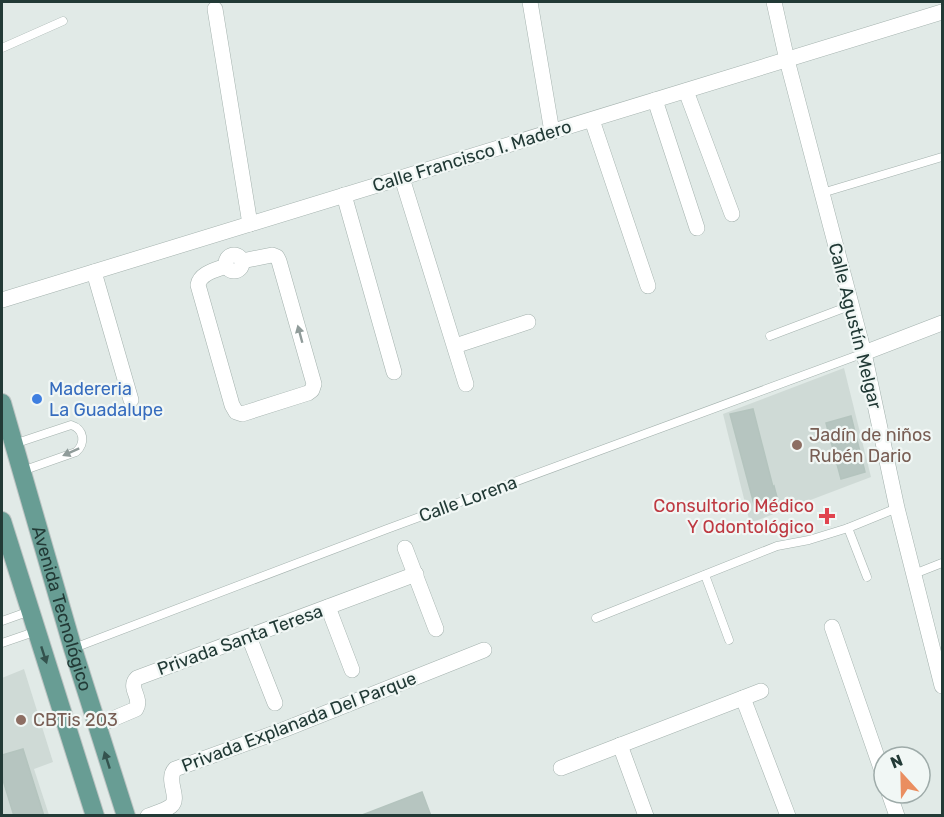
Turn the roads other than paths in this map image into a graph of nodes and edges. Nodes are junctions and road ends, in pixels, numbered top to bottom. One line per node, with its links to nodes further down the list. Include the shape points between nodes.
1 (530, 2): 11 (street)
2 (774, 2): 7 (street, Calle Agustín Melgar)
3 (215, 9): 17 (street)
4 (942, 12): 7 (street, Calle Francisco I. Madero)
5 (63, 21): 6 (lane)
6 (2, 48)
7 (788, 60): 8 (street, Calle Francisco I. Madero); 14 (street, Calle Agustín Melgar)
8 (686, 91): 9 (street, Calle Francisco I. Madero); 16 (street)
9 (655, 100): 10 (street, Calle Francisco I. Madero); 18 (street)
10 (592, 120): 11 (street, Calle Francisco I. Madero); 22 (street)
11 (552, 132): 13 (street, Calle Francisco I. Madero)
12 (942, 157): 14 (lane)
13 (402, 178): 15 (street, Calle Francisco I. Madero); 28 (street)
14 (822, 193): 24 (street, Calle Agustín Melgar)
15 (344, 195): 17 (street, Calle Francisco I. Madero); 30 (street)
16 (732, 214)
17 (250, 224): 19 (street, Calle Francisco I. Madero)
18 (697, 228)
19 (228, 231): 20 (street); 21 (street, Calle Francisco I. Madero)
20 (233, 260): 20 (street, one-way to 20, via 203,276 198,285 233,409 242,414 306,394 314,384 277,257)
21 (94, 272): 23 (street, Calle Francisco I. Madero); 32 (street)
22 (648, 286)
23 (2, 300)
24 (852, 305): 27 (lane); 29 (street, Calle Agustín Melgar)
25 (528, 322): 28 (street)
26 (942, 323): 29 (street)
27 (770, 336)
28 (455, 346): 31 (street)
29 (864, 353): 36 (street, Calle Agustín Melgar); 57 (lane, Calle Lorena)
30 (394, 372)
31 (466, 384)
32 (131, 400)
33 (2, 403): 34 (main road, Avenida Tecnológico)
34 (14, 444): 35 (main road, Avenida Tecnológico); 35 (lane, one-way to 35, via 71,425 82,436 76,452)
35 (22, 471): 39 (main road, Avenida Tecnológico)
36 (897, 508): 38 (lane); 45 (street, Calle Agustín Melgar)
37 (2, 521): 40 (main road, Avenida Tecnológico)
38 (848, 528): 44 (lane, via 777,546); 46 (lane)
39 (38, 529): 40 (main road); 57 (main road, Avenida Tecnológico)
40 (7, 539): 48 (main road, Avenida Tecnológico)
41 (405, 548): 43 (street)
42 (942, 563): 45 (lane)
43 (416, 574): 47 (street, Privada Santa Teresa); 52 (street)
44 (705, 574): 49 (lane); 55 (lane)
45 (914, 574): 60 (street, Calle Agustín Melgar)
46 (867, 577)
47 (328, 607): 54 (street, Privada Santa Teresa); 59 (street)
48 (30, 611): 50 (lane); 53 (main road, Avenida Tecnológico)
49 (596, 618)
50 (2, 621)
51 (832, 627): 66 (street)
52 (436, 628)
53 (37, 632): 56 (lane); 68 (main road, Avenida Tecnológico, one-way to 68)
54 (249, 637): 63 (street); 64 (street, Privada Santa Teresa, via 137,678 133,685 138,707)
55 (729, 640)
56 (2, 643)
57 (73, 649): 64 (main road, Avenida Tecnológico)
58 (484, 651): 70 (street, Privada Explanada Del Parque, via 175,769 171,776 173,804)
59 (352, 670)
60 (942, 686)
61 (761, 691): 62 (street)
62 (743, 698): 65 (street); 72 (street)
63 (275, 703)
64 (96, 726): 69 (main road, Avenida Tecnológico, one-way to 64)
65 (620, 745): 67 (street); 71 (street)
66 (873, 745)
67 (561, 768)
68 (95, 816)
69 (126, 816)
70 (148, 816)
71 (646, 816)
72 (788, 816)

